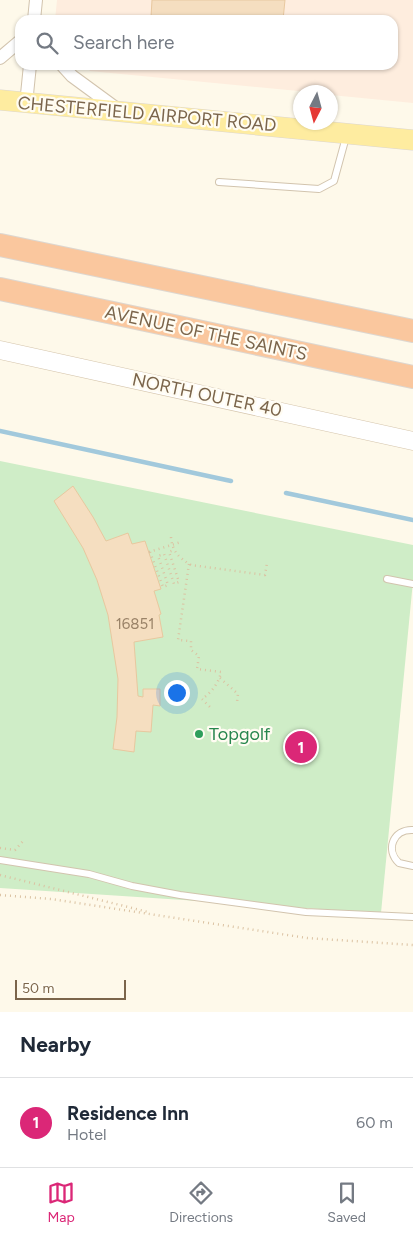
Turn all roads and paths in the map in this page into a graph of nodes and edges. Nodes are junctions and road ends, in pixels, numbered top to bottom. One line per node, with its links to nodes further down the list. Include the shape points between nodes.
1 (36, 0): 2 (street)
2 (34, 15)
3 (15, 45): 4 (street)
4 (0, 58)
5 (29, 70): 8 (street)
6 (67, 70): 9 (street)
7 (0, 100): 8 (main road, CHESTERFIELD AIRPORT ROAD)
8 (26, 104): 9 (main road, CHESTERFIELD AIRPORT ROAD)
9 (119, 111): 10 (main road, CHESTERFIELD AIRPORT ROAD)
10 (346, 134): 11 (main road, CHESTERFIELD AIRPORT ROAD); 12 (lane, via 334,181 319,189)
11 (413, 140)
12 (219, 182)
13 (0, 245): 15 (highway)
14 (0, 290): 17 (highway, AVENUE OF THE SAINTS)
15 (413, 331)
16 (0, 350): 18 (street, NORTH OUTER 40)
17 (413, 376)
18 (413, 441)
19 (171, 536): 21 (path)
20 (181, 542): 21 (path)
21 (172, 545): 22 (path); 22 (path, via 149,552 163,587 168,585 158,556 164,554 174,584 179,582 169,552)
22 (174, 550): 24 (path)
23 (267, 562): 24 (path, via 265,575)
24 (189, 564): 27 (path, via 178,640 191,642 191,650 199,656 197,669 221,672)
25 (386, 579): 26 (lane)
26 (413, 584)
27 (220, 678): 28 (path, via 238,694); 29 (path, via 202,699)
28 (237, 702)
29 (210, 708)
30 (413, 830): 34 (lane, via 395,837 391,848 399,863)
31 (25, 839): 32 (path, via 14,850)
32 (0, 848)
33 (0, 860): 38 (lane, via 89,874 180,895 306,912)
34 (413, 866)
35 (0, 875): 37 (path)
36 (0, 895): 37 (path, via 51,899)
37 (164, 916): 39 (path, via 307,938)
38 (413, 917)
39 (413, 944)

